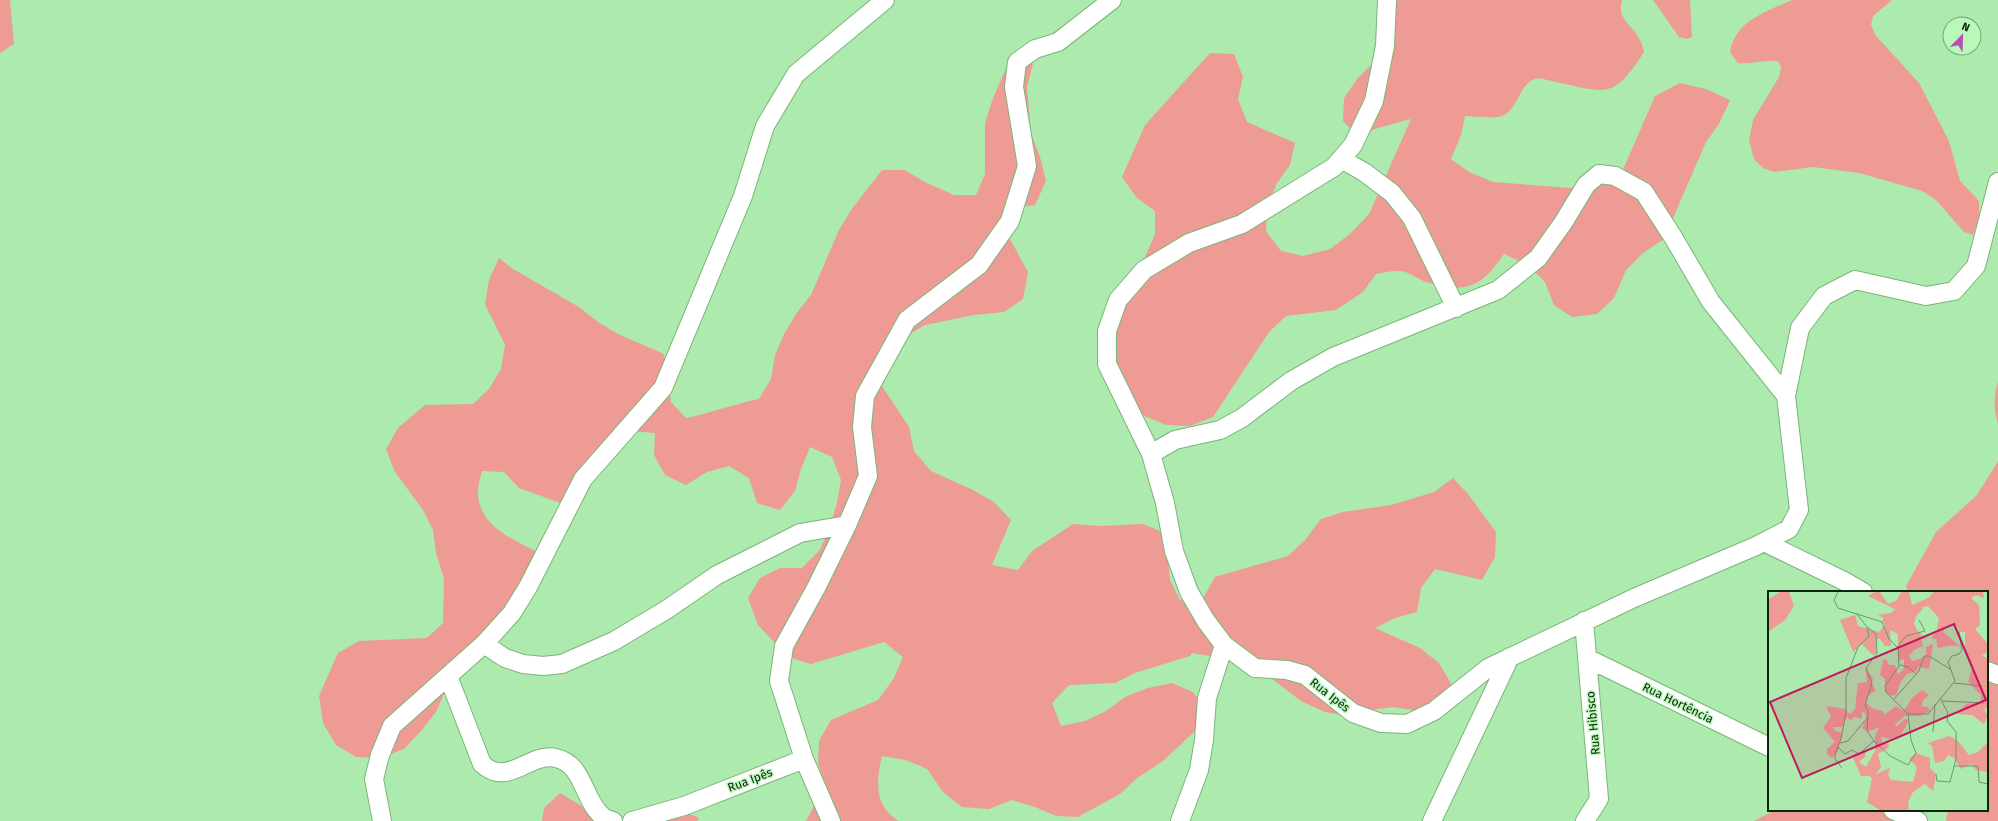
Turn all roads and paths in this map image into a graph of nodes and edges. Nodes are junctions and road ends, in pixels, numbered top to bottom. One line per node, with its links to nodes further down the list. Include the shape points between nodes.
1 (885, 0): 13 (street, via 796,74 765,126 743,196 663,388 583,479 528,587 512,613)
2 (1112, 0): 9 (street, via 1058,42 1035,49 1017,62 1014,87 1027,166 1010,221 979,264 908,320 865,396 862,427 868,476)
3 (1386, 1): 4 (street, Rua Ipês, via 1385,46 1374,101 1353,145)
4 (1341, 159): 6 (street, via 1392,193 1412,218); 8 (street, Rua Ipês, via 1334,167 1242,224 1189,243 1144,270 1118,300 1107,331 1108,364)
5 (1998, 182): 7 (street, Rua Ipês, via 1976,266 1954,291 1926,296 1855,280 1824,296 1800,328)
6 (1456, 308): 7 (street, via 1498,290 1538,258 1586,185 1599,174 1615,176 1644,192 1710,302); 8 (street, via 1333,357 1291,381 1242,418 1220,430 1175,440)
7 (1786, 396): 10 (street, Rua Ipês, via 1798,510 1789,529)
8 (1151, 454): 14 (street, Rua Ipês, via 1165,503 1174,551 1189,592)
9 (847, 525): 13 (street, via 800,533 717,575 614,641 562,664 523,664 505,658); 21 (street, via 784,646 779,681)
10 (1764, 542): 11 (street); 12 (street, Rua Ipês)
11 (1861, 591)
12 (1584, 621): 15 (street, Rua Ipês); 16 (street, Rua Hibisco)
13 (484, 644): 19 (street)
14 (1224, 645): 15 (street, Rua Ipês, via 1255,668 1287,670 1305,675 1353,713 1381,723 1406,724 1434,711 1488,668); 27 (street, via 1206,698 1204,740 1199,770)
15 (1510, 657): 28 (street)
16 (1588, 658): 20 (street, Rua Hortência); 29 (street, Rua Hibisco, via 1599,799)
17 (1988, 671): 18 (street)
18 (1998, 675)
19 (448, 676): 23 (street, via 392,726 380,755 374,779); 24 (street, via 482,764 488,770 496,773 506,772 547,757 566,762 575,769 602,817)
20 (1768, 748)
21 (804, 759): 25 (street, Rua Ipês, via 684,806); 26 (street)
22 (1895, 811): 30 (street)
23 (382, 821)
24 (613, 821)
25 (632, 821)
26 (831, 821)
27 (1180, 821)
28 (1432, 821)
29 (1586, 821)
30 (1918, 821)

